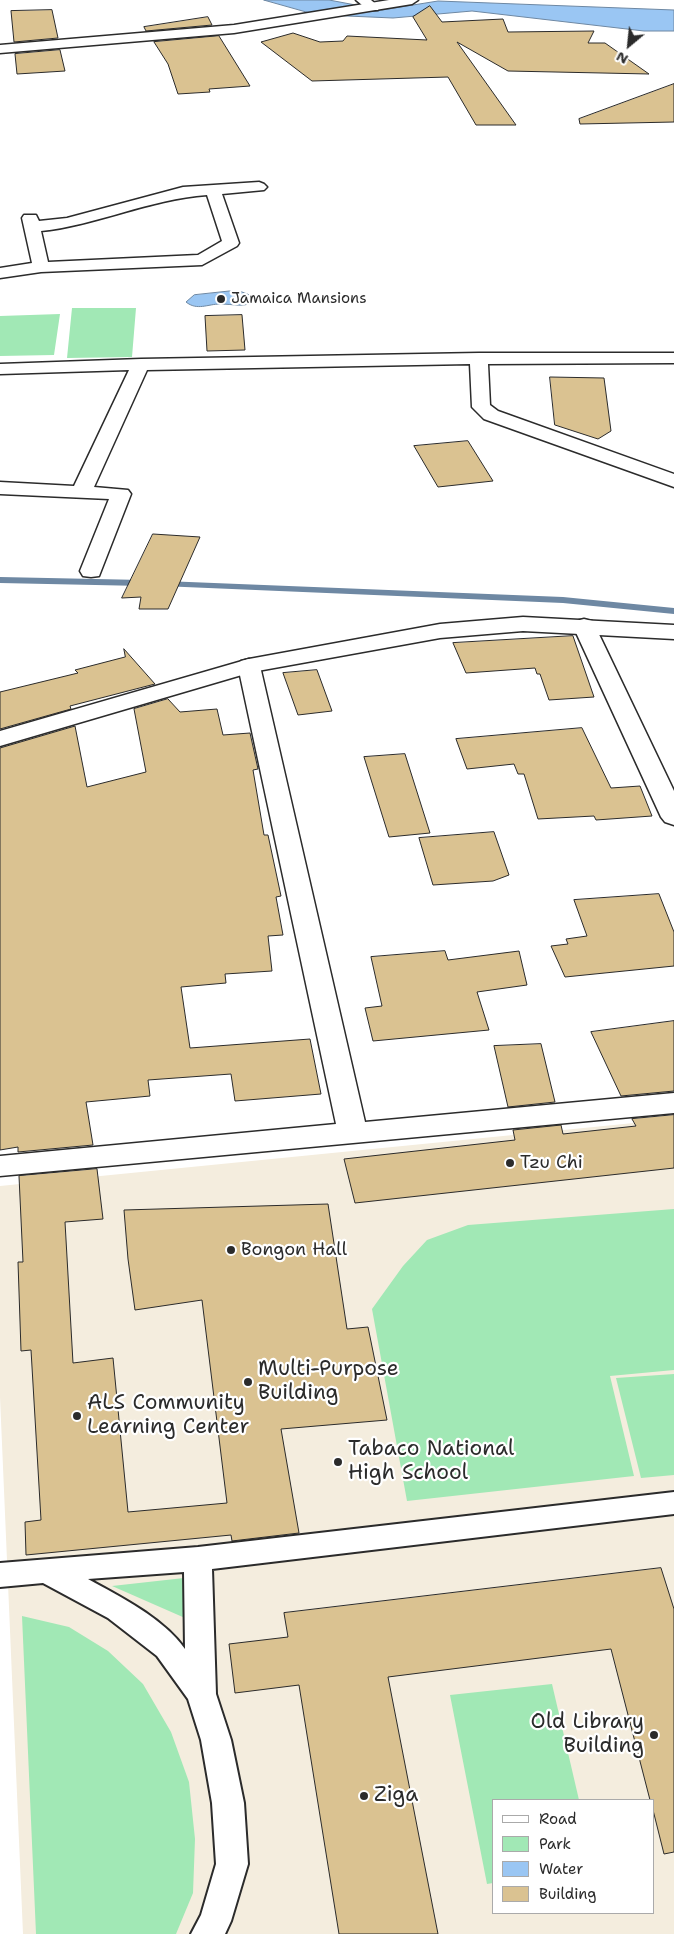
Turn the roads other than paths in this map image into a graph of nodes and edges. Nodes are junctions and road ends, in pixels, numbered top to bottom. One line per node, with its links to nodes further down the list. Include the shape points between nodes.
1 (412, 0): 2 (street)
2 (364, 5): 3 (street, via 318,16 208,32)
3 (0, 49)
4 (259, 186): 5 (street)
5 (213, 190): 6 (street, via 183,192 68,223 31,222); 6 (street, via 231,243 202,260)
6 (41, 267): 7 (street)
7 (0, 273)
8 (479, 358): 9 (street); 10 (street); 12 (street, via 481,407 491,415)
9 (674, 358)
10 (141, 364): 11 (street); 14 (street)
11 (0, 369)
12 (674, 481)
13 (0, 488): 14 (street)
14 (81, 492): 15 (street, via 121,494)
15 (91, 571)
16 (584, 626): 17 (street); 18 (street, via 523,624 440,632); 20 (street)
17 (674, 632)
18 (249, 666): 19 (street); 22 (street)
19 (0, 739)
20 (674, 816)
21 (674, 1103): 22 (street)
22 (353, 1134): 23 (street)
23 (0, 1166)
24 (674, 1504): 25 (lane)
25 (198, 1559): 26 (lane); 28 (lane)
26 (46, 1571): 27 (lane); 28 (lane, via 118,1609 167,1647)
27 (0, 1575)
28 (201, 1694): 29 (lane, via 216,1740 228,1803 232,1864)
29 (208, 1934)

